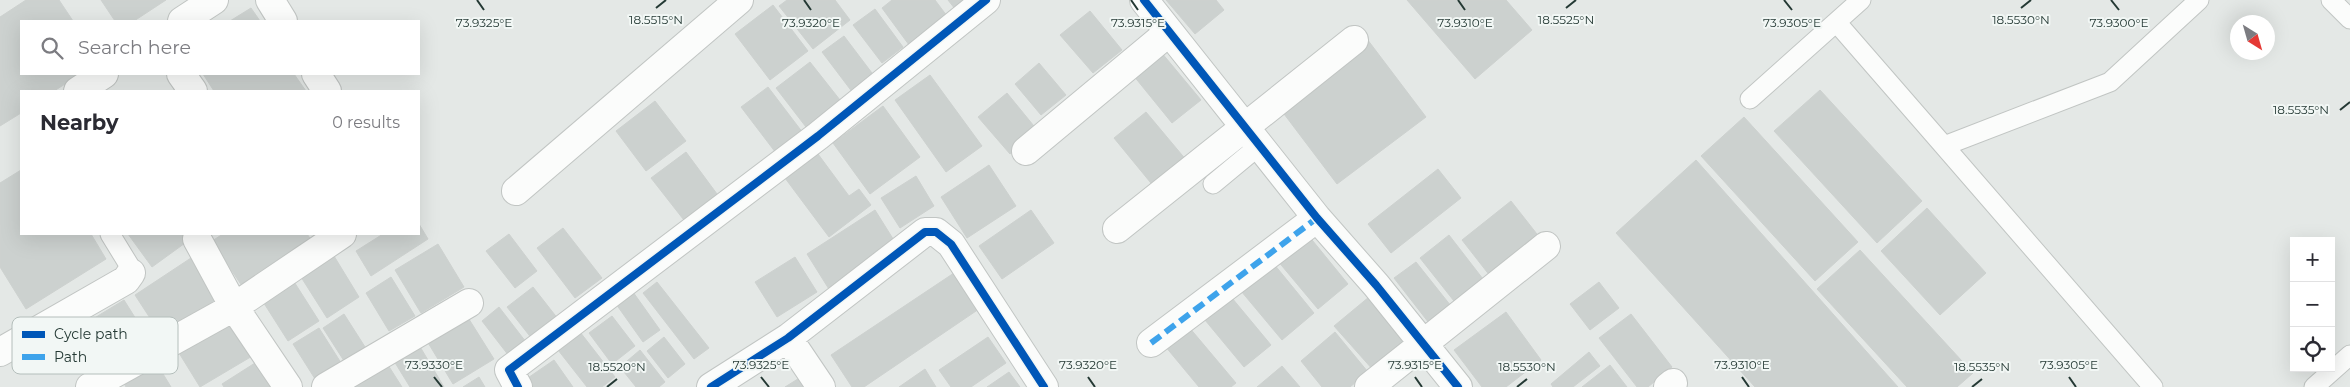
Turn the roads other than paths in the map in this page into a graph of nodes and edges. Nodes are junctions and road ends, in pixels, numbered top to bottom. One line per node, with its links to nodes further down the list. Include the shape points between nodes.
1 (214, 0): 10 (street)
2 (270, 0): 11 (street)
3 (738, 0): 26 (street)
4 (986, 0): 48 (street, via 818,136 509,370)
5 (1144, 0): 13 (street)
6 (1861, 0): 12 (lane)
7 (2199, 0): 23 (lane, via 2110,82)
8 (2331, 0): 9 (lane)
9 (2350, 19)
10 (184, 20)
11 (282, 20)
12 (1838, 24): 21 (lane); 23 (lane)
13 (1169, 32): 22 (street); 24 (street)
14 (1354, 40): 22 (street)
15 (102, 75): 18 (street)
16 (182, 75): 19 (street)
17 (317, 75): 20 (street)
18 (80, 90)
19 (192, 90)
20 (326, 90)
21 (1750, 100)
22 (1252, 136): 25 (lane); 27 (street); 28 (street)
23 (1944, 146): 54 (lane)
24 (1026, 151)
25 (1213, 184)
26 (516, 191)
27 (1317, 218): 39 (street); 40 (street)
28 (1117, 229)
29 (111, 235): 33 (lane)
30 (341, 235): 35 (street)
31 (197, 239): 35 (street)
32 (1546, 246): 40 (street)
33 (131, 273): 36 (street, via 126,280)
34 (469, 303): 47 (street)
35 (234, 307): 37 (street); 46 (street)
36 (61, 317)
37 (178, 338)
38 (788, 338): 49 (street); 50 (street); 51 (street, via 925,232 936,232 951,244)
39 (1151, 343)
40 (1423, 343): 52 (street); 53 (street)
41 (12, 345): 42 (street)
42 (0, 352)
43 (2350, 355): 55 (lane)
44 (113, 374): 45 (street)
45 (90, 387)
46 (288, 387)
47 (326, 387)
48 (518, 387)
49 (711, 387)
50 (822, 387)
51 (1044, 387)
52 (1369, 387)
53 (1458, 387)
54 (2153, 387)
55 (2314, 387)

